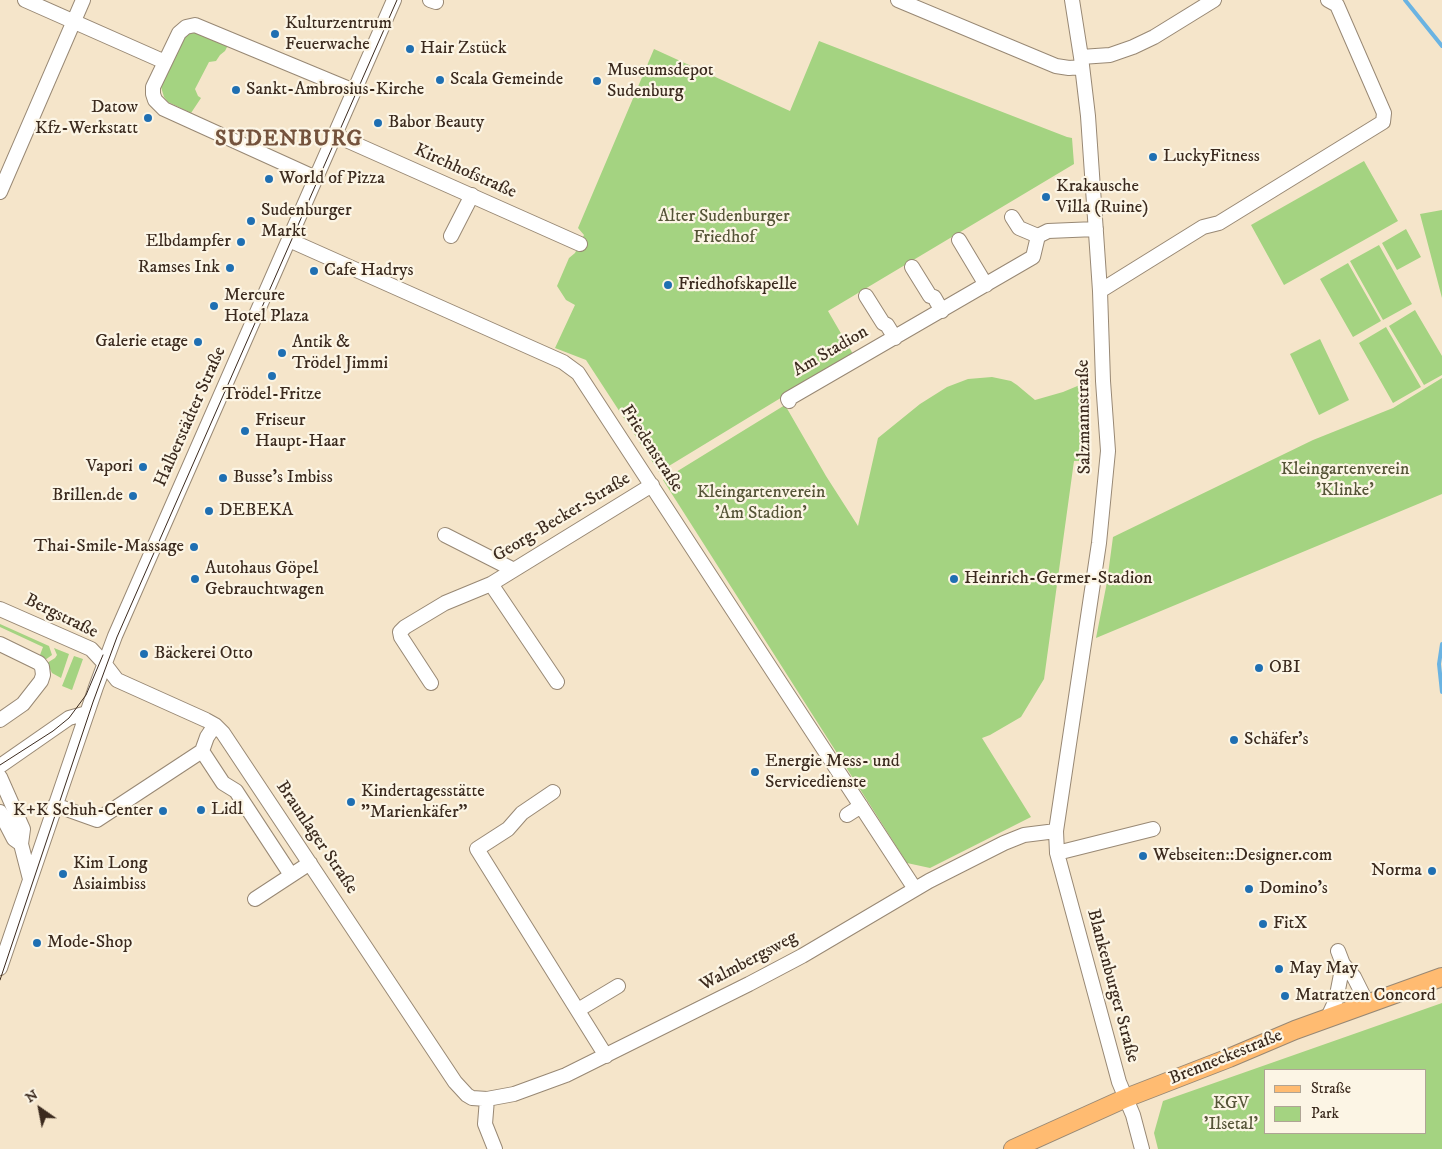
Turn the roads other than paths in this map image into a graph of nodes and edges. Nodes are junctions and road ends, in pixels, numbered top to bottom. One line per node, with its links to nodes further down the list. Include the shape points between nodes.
1 (25, 0): 8 (street)
2 (83, 0): 8 (street)
3 (394, 0): 11 (street, Halberstädter Straße)
4 (898, 0): 10 (street, via 1056,66 1068,68)
5 (1072, 0): 10 (street, Salzmannstraße)
6 (1214, 0): 10 (street, via 1154,38)
7 (1334, 2): 25 (street, via 1384,113 1383,122)
8 (74, 22): 9 (street); 14 (street)
9 (165, 62): 11 (street, via 179,33 195,25); 13 (street, via 152,89 160,107)
10 (1082, 62): 17 (street, Salzmannstraße)
11 (354, 92): 12 (street, Halberstädter Straße)
12 (335, 135): 13 (street, Halberstädter Straße); 15 (street, Kirchhofstraße)
13 (316, 178): 20 (street, Halberstädter Straße)
14 (0, 192)
15 (472, 195): 18 (street); 22 (street, Kirchhofstraße)
16 (1012, 217): 19 (street, via 1019,228)
17 (1096, 229): 19 (street, via 1048,231); 25 (street, Salzmannstraße)
18 (451, 236)
19 (1038, 236): 24 (street, Am Stadion, via 1033,257)
20 (289, 240): 30 (street, Friedenstraße, via 572,368 586,383); 36 (street, Halberstädter Straße)
21 (959, 240): 24 (street)
22 (580, 244)
23 (912, 267): 27 (street)
24 (986, 285): 27 (street, Am Stadion)
25 (1100, 291): 51 (street, Salzmannstraße, via 1102,382 1108,451 1099,543)
26 (866, 296): 28 (street, Am Stadion)
27 (942, 311): 28 (street, Am Stadion)
28 (895, 338): 29 (street, Am Stadion)
29 (788, 400)
30 (652, 485): 32 (street, Georg-Becker-Straße); 47 (street, Friedenstraße)
31 (445, 534): 32 (street)
32 (514, 570): 33 (street, Georg-Becker-Straße)
33 (491, 584): 37 (street, Georg-Becker-Straße); 38 (street, Georg-Becker-Straße, via 446,603 400,632)
34 (0, 609): 36 (street, Bergstraße, via 91,649)
35 (0, 644): 40 (street, via 41,664 43,671 28,699)
36 (104, 663): 39 (street, Halberstädter Straße); 41 (street, Braunlager Straße, via 117,680)
37 (557, 682)
38 (431, 683)
39 (87, 713): 43 (street, via 69,718); 46 (street, Halberstädter Straße)
40 (0, 720)
41 (215, 725): 42 (street); 54 (street, Braunlager Straße)
42 (202, 751): 46 (street, via 97,820); 55 (street, via 223,783 236,791)
43 (0, 766)
44 (0, 777): 52 (street, via 23,829)
45 (553, 792): 63 (street, via 522,813 508,829 477,849)
46 (55, 805): 56 (street, Halberstädter Straße)
47 (861, 806): 49 (street); 57 (street, Friedenstraße)
48 (0, 812): 52 (street, via 14,839)
49 (847, 816)
50 (1153, 829): 53 (street, via 1098,847)
51 (1056, 831): 53 (street, Blankenburger Straße); 57 (street, Walmbergsweg, via 1018,837)
52 (21, 844): 56 (street)
53 (1057, 853): 67 (street, Blankenburger Straße)
54 (310, 863): 55 (street); 66 (street, Braunlager Straße)
55 (291, 875): 58 (street)
56 (30, 880): 59 (street, Halberstädter Straße)
57 (915, 889): 65 (street, Walmbergsweg, via 787,964)
58 (255, 899)
59 (0, 968)
60 (1442, 977): 62 (main road, Brenneckestraße)
61 (618, 986): 63 (street)
62 (1367, 1003): 64 (main road, Brenneckestraße); 64 (street, via 1340,958 1336,1000)
63 (578, 1010): 65 (street)
64 (1328, 1017): 67 (main road, Brenneckestraße)
65 (606, 1056): 68 (street, Walmbergsweg, via 545,1084)
66 (455, 1082): 68 (street, Walmbergsweg, via 472,1098)
67 (1126, 1098): 70 (main road, Brenneckestraße); 71 (street, Blankenburger Straße)
68 (486, 1099): 69 (street, via 486,1124)
69 (495, 1149)
70 (1013, 1149)
71 (1142, 1149)

